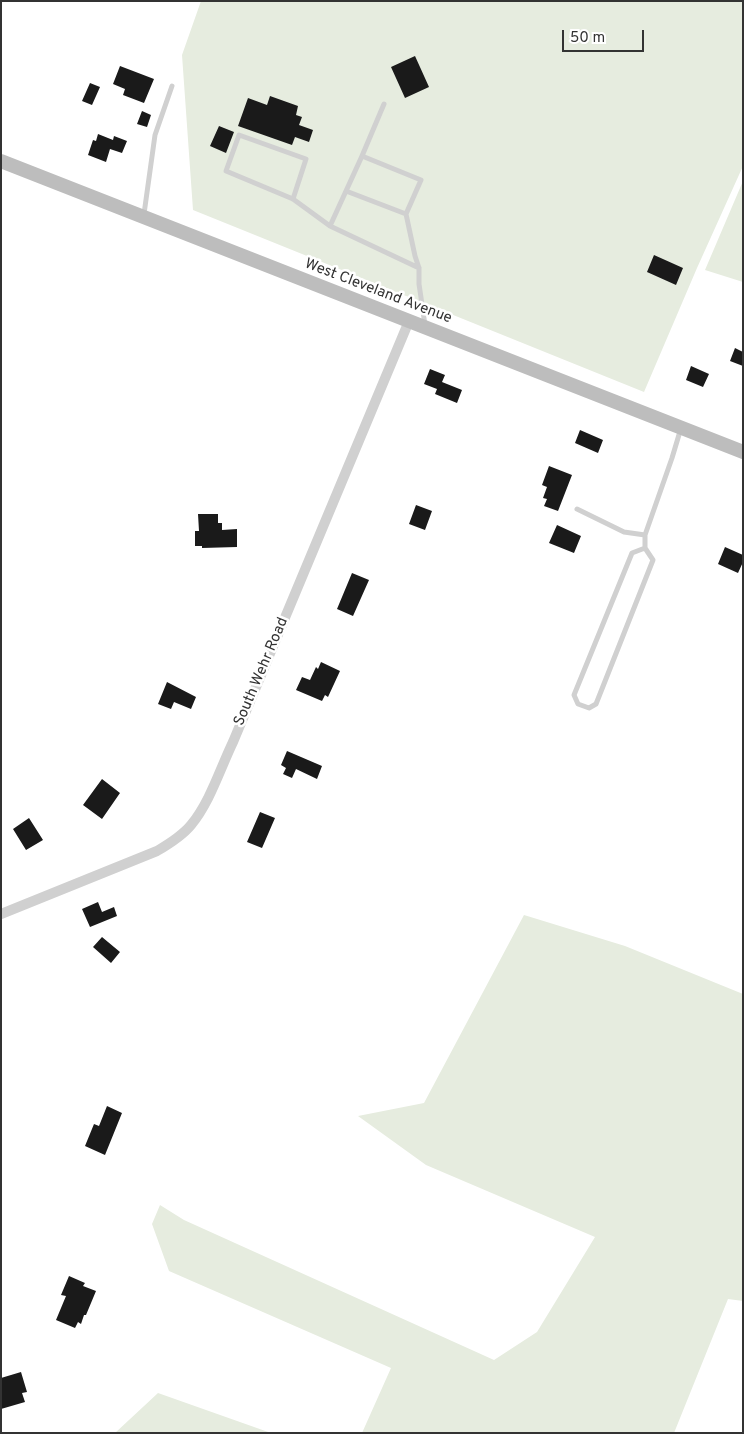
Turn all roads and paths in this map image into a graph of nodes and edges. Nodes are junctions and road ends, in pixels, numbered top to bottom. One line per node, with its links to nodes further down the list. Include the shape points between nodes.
1 (172, 86): 8 (lane, via 155,134)
2 (384, 104): 3 (lane)
3 (362, 156): 5 (lane); 7 (lane, via 421,180)
4 (1, 161): 8 (main road, West Cleveland Avenue)
5 (346, 191): 7 (lane); 9 (lane)
6 (294, 199): 6 (lane, via 226,171 239,135 306,159); 9 (lane)
7 (406, 214): 10 (lane)
8 (143, 217): 11 (main road, West Cleveland Avenue)
9 (330, 226): 10 (lane)
10 (419, 268): 12 (lane)
11 (409, 321): 12 (main road, West Cleveland Avenue); 18 (street, South Wehr Road, via 210,794 197,817 176,840 157,851)
12 (426, 328): 13 (main road, West Cleveland Avenue)
13 (681, 428): 14 (main road, West Cleveland Avenue); 16 (lane)
14 (743, 452)
15 (577, 509): 16 (lane, via 624,532)
16 (645, 535): 17 (lane)
17 (645, 548): 17 (lane, via 653,560 596,704 589,708 578,704 574,695 632,553)
18 (1, 914)

